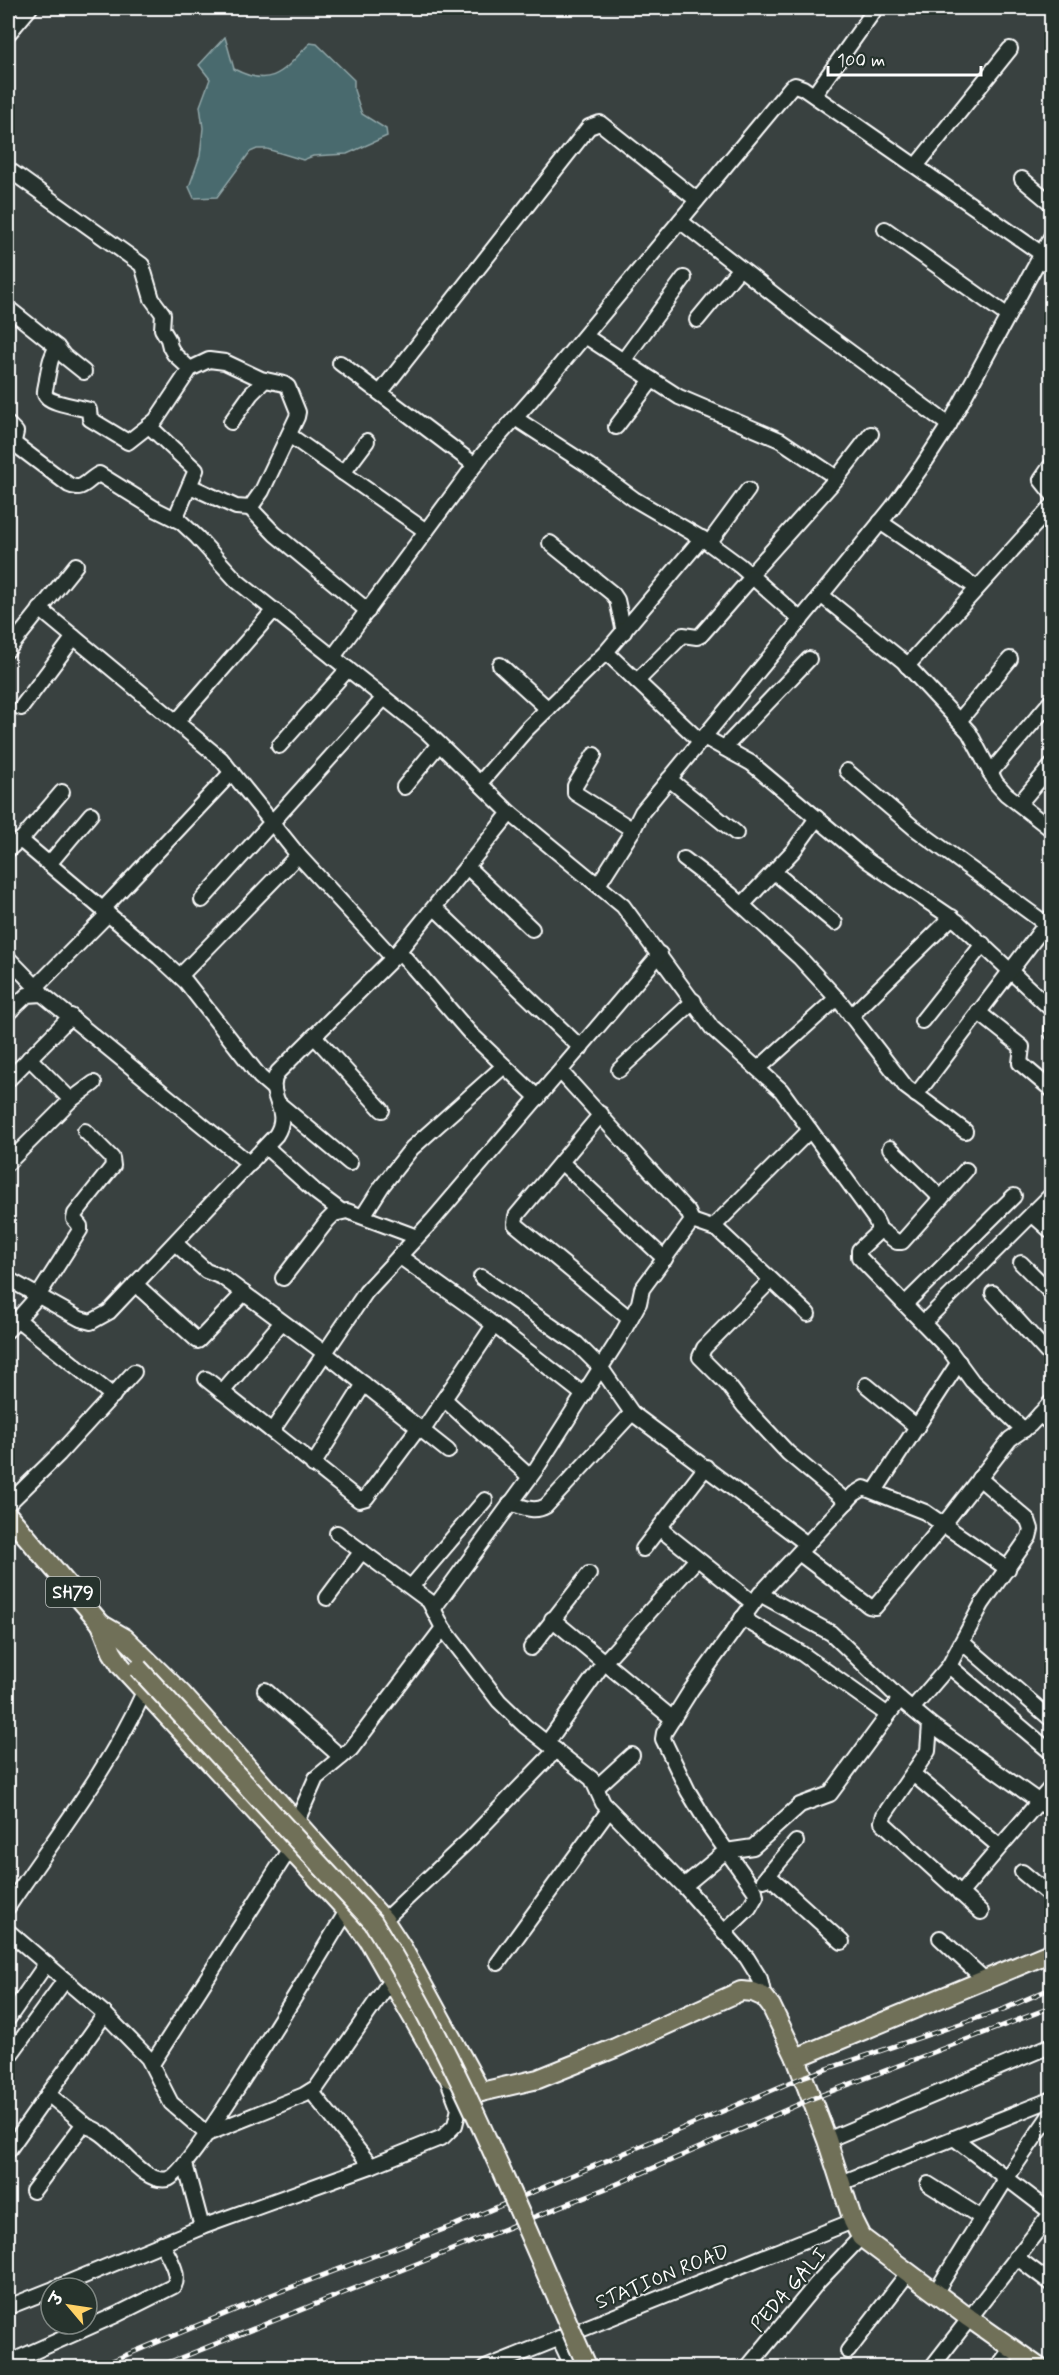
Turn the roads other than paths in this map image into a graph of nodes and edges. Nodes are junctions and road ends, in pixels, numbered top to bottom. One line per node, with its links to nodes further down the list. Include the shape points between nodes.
1 (30, 8): 3 (street)
2 (876, 8): 5 (street)
3 (8, 34)
4 (1010, 49): 6 (street)
5 (814, 95): 6 (street); 9 (street, via 799,86 791,87)
6 (916, 166): 14 (street)
7 (8, 169): 25 (street, via 142,265 152,298 163,314 162,329 170,347)
8 (1022, 179): 10 (street)
9 (697, 200): 11 (street); 29 (street, via 600,123 594,124)
10 (1052, 204)
11 (680, 221): 16 (street); 21 (street)
12 (885, 229): 19 (street)
13 (1052, 236): 14 (street)
14 (1040, 256): 15 (street); 19 (street)
15 (1052, 267)
16 (740, 268): 20 (street); 33 (street)
17 (684, 278): 23 (street)
18 (8, 308): 22 (street)
19 (1008, 316): 33 (street)
20 (697, 320)
21 (585, 336): 23 (street); 30 (street)
22 (57, 347): 26 (street); 34 (street, via 48,365 46,397 58,404 89,410 90,419 128,442)
23 (622, 360): 28 (street)
24 (340, 363): 29 (street)
25 (190, 369): 27 (street, via 217,360); 34 (street, via 160,416)
26 (84, 372)
27 (265, 380): 31 (street); 37 (street, via 288,387 298,412)
28 (652, 380): 35 (street); 43 (street, via 686,400 780,440)
29 (380, 393): 41 (street)
30 (515, 418): 41 (street); 52 (street, via 634,499)
31 (231, 422)
32 (8, 423): 39 (street, via 16,432)
33 (949, 425): 50 (street)
34 (149, 426): 44 (street, via 194,468)
35 (616, 427)
36 (871, 434): 43 (street)
37 (289, 435): 42 (street); 48 (street)
38 (367, 441): 42 (street)
39 (11, 445): 49 (street, via 69,486 81,488 99,474)
40 (1052, 464): 46 (street, via 1041,480)
41 (475, 465): 51 (street)
42 (344, 473): 51 (street)
43 (837, 478): 55 (street)
44 (190, 486): 48 (street, via 236,507); 49 (street)
45 (748, 490): 52 (street)
46 (1052, 494)
47 (1052, 506): 56 (street)
48 (250, 508): 60 (street, via 275,534)
49 (175, 519): 59 (street, via 237,581)
50 (880, 522): 56 (street); 57 (street)
51 (426, 531): 60 (street)
52 (705, 540): 55 (street); 62 (street)
53 (550, 543): 62 (street, via 617,600)
54 (76, 565): 58 (street)
55 (751, 576): 61 (street); 72 (street, via 700,635 683,635)
56 (977, 588): 70 (street)
57 (821, 595): 61 (street); 70 (street)
58 (40, 609): 63 (street); 64 (street)
59 (274, 610): 66 (street); 77 (street)
60 (368, 611): 66 (street)
61 (801, 620): 79 (street)
62 (624, 632): 65 (street)
63 (74, 637): 75 (street); 77 (street)
64 (8, 650)
65 (606, 652): 72 (street); 76 (street)
66 (333, 657): 71 (street)
67 (809, 659): 82 (street)
68 (1010, 659): 78 (street)
69 (500, 665): 76 (street)
70 (907, 666): 78 (street)
71 (348, 669): 73 (street); 81 (street)
72 (636, 681): 79 (street)
73 (384, 698): 80 (street); 96 (street)
74 (1052, 700): 87 (street)
75 (21, 708)
76 (548, 709): 89 (street)
77 (177, 721): 86 (street)
78 (959, 721): 87 (street)
79 (702, 739): 82 (street); 88 (street)
80 (439, 744): 89 (street); 90 (street)
81 (279, 746)
82 (725, 747): 95 (street, via 751,763)
83 (594, 755): 97 (street, via 575,786 575,793)
84 (1052, 765): 92 (street)
85 (847, 771): 113 (street, via 913,827)
86 (232, 772): 96 (street); 111 (street)
87 (990, 773): 92 (street)
88 (669, 779): 97 (street, via 642,812); 99 (street)
89 (480, 783): 93 (street)
90 (404, 787)
91 (62, 792): 100 (street)
92 (1019, 804): 98 (street)
93 (510, 813): 105 (street); 107 (street)
94 (91, 814): 104 (street)
95 (817, 818): 106 (street); 112 (street, via 868,861)
96 (273, 823): 102 (street); 108 (street)
97 (633, 830): 107 (street)
98 (1052, 830)
99 (736, 833)
100 (20, 841): 101 (street); 104 (street)
101 (8, 850)
102 (298, 855): 117 (street); 121 (street)
103 (684, 859): 109 (street)
104 (49, 864): 111 (street)
105 (467, 867): 110 (street); 115 (street)
106 (774, 872): 109 (street); 114 (street)
107 (598, 885): 118 (street, via 623,906)
108 (202, 900)
109 (742, 905): 123 (street)
110 (435, 909): 117 (street); 132 (street)
111 (105, 911): 121 (street); 122 (street)
112 (952, 917): 116 (street); 129 (street)
113 (1049, 920): 120 (street)
114 (835, 923)
115 (532, 929)
116 (982, 944): 120 (street); 130 (street)
117 (396, 954): 131 (street); 134 (street)
118 (660, 954): 124 (street); 132 (street)
119 (8, 958): 122 (street)
120 (1009, 971): 125 (street); 126 (street)
121 (180, 976): 142 (street)
122 (39, 991): 127 (street, via 27,995); 128 (street)
123 (837, 998): 129 (street); 135 (street)
124 (694, 1001): 135 (street, via 712,1028); 136 (street)
125 (1052, 1010)
126 (978, 1012): 140 (street, via 1023,1047 1020,1063); 141 (street)
127 (8, 1013)
128 (71, 1016): 133 (street); 155 (street)
129 (851, 1016): 141 (street, via 897,1077)
130 (922, 1021)
131 (314, 1036): 142 (street, via 273,1079); 145 (street)
132 (581, 1048): 137 (street)
133 (29, 1058): 138 (street); 144 (street)
134 (504, 1066): 143 (street); 162 (street, via 412,1148)
135 (758, 1069): 147 (street, via 780,1090)
136 (619, 1070)
137 (561, 1072): 143 (street); 146 (street)
138 (8, 1080)
139 (94, 1083): 144 (street)
140 (1052, 1090)
141 (916, 1095): 149 (street)
142 (276, 1096): 150 (street, via 282,1126); 154 (street)
143 (538, 1098): 167 (street)
144 (71, 1100): 153 (street)
145 (382, 1110)
146 (601, 1114): 152 (street); 163 (street)
147 (810, 1130): 164 (street); 165 (street)
148 (85, 1131): 180 (street, via 112,1158 113,1166 78,1208 74,1219 80,1230)
149 (965, 1131)
150 (266, 1147): 155 (street); 160 (street)
151 (890, 1148): 159 (street)
152 (561, 1162): 170 (street); 184 (street, via 516,1216 515,1224)
153 (8, 1163)
154 (350, 1163)
155 (250, 1164): 168 (street)
156 (966, 1170): 159 (street)
157 (1052, 1194): 161 (street)
158 (1014, 1196): 181 (street)
159 (941, 1198): 165 (street, via 902,1242)
160 (341, 1210): 162 (street); 173 (street, via 327,1221)
161 (1032, 1214): 166 (street); 186 (street)
162 (363, 1216): 167 (street)
163 (692, 1221): 164 (street); 170 (street)
164 (713, 1227): 175 (street)
165 (879, 1229): 181 (street, via 859,1250 859,1257)
166 (1052, 1232)
167 (417, 1237): 169 (street)
168 (175, 1243): 176 (street); 177 (street, via 206,1271)
169 (399, 1256): 187 (street); 189 (street, via 366,1292)
170 (665, 1259): 184 (street, via 642,1289)
171 (1022, 1263): 179 (street)
172 (481, 1277): 192 (street, via 567,1335)
173 (284, 1278)
174 (8, 1279): 180 (street)
175 (771, 1280): 182 (street); 216 (street, via 704,1348 700,1357 788,1453)
176 (135, 1284): 177 (street, via 198,1341); 180 (street, via 109,1312 91,1322)
177 (244, 1293): 185 (street)
178 (993, 1293): 190 (street)
179 (1052, 1294)
180 (38, 1296): 183 (street)
181 (904, 1304): 186 (street)
182 (808, 1314)
183 (17, 1319): 188 (street); 199 (street)
184 (630, 1319): 192 (street)
185 (282, 1322): 189 (street); 197 (street)
186 (923, 1323): 191 (street)
187 (494, 1325): 198 (street); 200 (street)
188 (8, 1330)
189 (326, 1354): 195 (street); 208 (street)
190 (1052, 1358)
191 (958, 1362): 205 (street); 207 (street, via 972,1381)
192 (601, 1368): 198 (street); 202 (street)
193 (134, 1372): 199 (street)
194 (206, 1379): 197 (street)
195 (364, 1384): 206 (street); 210 (street)
196 (866, 1385): 205 (street)
197 (222, 1392): 208 (street)
198 (584, 1395): 212 (street)
199 (113, 1396): 218 (street)
200 (444, 1399): 206 (street); 212 (street)
201 (1052, 1401): 203 (street)
202 (632, 1413): 211 (street); 217 (street, via 546,1506 534,1510)
203 (1040, 1414): 204 (street); 207 (street)
204 (1052, 1425)
205 (917, 1427): 214 (street)
206 (421, 1429): 209 (street); 210 (street, via 361,1500)
207 (1024, 1430): 213 (street, via 1010,1439)
208 (272, 1431): 210 (street)
209 (448, 1451)
210 (313, 1464)
211 (706, 1467): 221 (street); 223 (street)
212 (530, 1477): 217 (street)
213 (979, 1478): 220 (street); 227 (street, via 1028,1520 1031,1529)
214 (876, 1491): 216 (street, via 864,1488); 220 (street)
215 (485, 1500): 229 (street)
216 (847, 1502): 223 (street)
217 (510, 1503): 232 (street)
218 (8, 1504)
219 (8, 1515): 235 (main road, SH79)
220 (944, 1524): 223 (street, via 872,1608); 227 (street)
221 (659, 1528): 224 (street); 226 (street)
222 (337, 1533): 225 (street)
223 (803, 1548): 231 (street)
224 (643, 1549)
225 (362, 1551): 229 (street); 230 (street)
226 (697, 1559): 231 (street); 239 (street)
227 (1008, 1569): 237 (street, via 982,1604)
228 (589, 1574): 233 (street)
229 (411, 1587): 232 (street)
230 (327, 1598)
231 (756, 1598): 234 (street); 243 (street, via 838,1638)
232 (434, 1608): 236 (street)
233 (552, 1618): 238 (street); 239 (street)
234 (742, 1618): 245 (street, via 801,1653); 246 (street)
235 (101, 1624): 242 (main road, SH79, via 112,1652); 259 (main road, SH79, via 125,1638 175,1686); 329 (main road, SH79, bridge, via 373,1922 402,1968 457,2075)
236 (443, 1628): 249 (street, via 499,1701); 252 (street, via 358,1740)
237 (963, 1643): 240 (street); 247 (street)
238 (531, 1648)
239 (605, 1661): 246 (street); 249 (street)
240 (949, 1666): 244 (street); 250 (street)
241 (265, 1690): 252 (street)
242 (144, 1692): 262 (main road, SH79); 270 (street, via 107,1761)
243 (900, 1699): 244 (street); 245 (street)
244 (912, 1709): 248 (street)
245 (888, 1715): 263 (street, via 830,1794 801,1805 753,1846)
246 (673, 1719): 263 (street, via 664,1733 664,1744)
247 (1052, 1720)
248 (930, 1724): 253 (street, via 928,1751); 256 (street)
249 (551, 1747): 255 (street); 273 (street, via 470,1839)
250 (1052, 1753)
251 (632, 1755): 255 (street)
252 (341, 1756): 259 (street, via 316,1778)
253 (913, 1774): 261 (street); 268 (street, via 882,1822)
254 (1052, 1786): 256 (street)
255 (597, 1787): 257 (street)
256 (1038, 1803): 258 (street); 261 (street)
257 (609, 1810): 266 (street); 279 (street)
258 (1052, 1810)
259 (297, 1821): 273 (main road, SH79)
260 (796, 1842): 265 (street)
261 (1000, 1847): 268 (street)
262 (289, 1850): 271 (main road, SH79); 290 (street)
263 (726, 1851): 266 (street); 267 (street)
264 (1022, 1872): 269 (street)
265 (768, 1875): 267 (street); 277 (street)
266 (684, 1886): 275 (street)
267 (755, 1890): 275 (street, via 749,1908)
268 (960, 1894): 272 (street)
269 (1052, 1897)
270 (8, 1907)
271 (346, 1911): 282 (main road, SH79); 298 (street)
272 (981, 1912)
273 (384, 1920): 293 (main road, SH79)
274 (8, 1931): 280 (street)
275 (724, 1932): 284 (street, via 755,1970)
276 (940, 1938): 283 (street)
277 (842, 1942)
278 (1052, 1952): 283 (main road)
279 (498, 1963)
280 (46, 1964): 281 (street); 286 (street)
281 (65, 1980): 285 (street); 288 (street)
282 (391, 1980): 291 (main road, SH79); 292 (street, via 323,2080)
283 (985, 1980): 289 (main road)
284 (764, 1996): 289 (main road); 293 (main road, via 741,1991 615,2049 538,2079)
285 (105, 2014): 290 (street); 294 (street)
286 (8, 2019)
287 (1052, 2045): 300 (street)
288 (8, 2058)
289 (796, 2058): 300 (main road)
290 (152, 2064): 298 (street, via 171,2103)
291 (446, 2075): 293 (main road); 303 (street, via 459,2109 455,2125 442,2137)
292 (311, 2091): 298 (street); 303 (street)
293 (481, 2092)
294 (48, 2094): 297 (street); 301 (street)
295 (1052, 2099): 299 (street)
296 (1052, 2112): 304 (street)
297 (87, 2126): 302 (street, via 155,2178 168,2179); 307 (street, via 76,2132)
298 (207, 2134): 302 (street)
299 (954, 2138): 304 (street); 305 (street)
300 (827, 2140): 305 (main road)
301 (8, 2151)
302 (185, 2164): 310 (street)
303 (371, 2166): 310 (street)
304 (1006, 2178): 308 (street); 309 (street)
305 (842, 2183): 311 (main road)
306 (928, 2184): 309 (street)
307 (33, 2191)
308 (1051, 2213): 313 (street)
309 (982, 2218): 317 (street)
310 (202, 2227): 312 (street)
311 (857, 2229): 314 (main road); 321 (street, STATION ROAD); 331 (street, PEDA GALI)
312 (162, 2243): 315 (street); 325 (street, via 176,2275 174,2286)
313 (1016, 2257): 316 (street); 320 (street)
314 (908, 2273): 317 (main road); 324 (street)
315 (84, 2276)
316 (1052, 2284)
317 (935, 2293): 320 (main road)
318 (39, 2295): 319 (street)
319 (8, 2307)
320 (969, 2318): 323 (main road); 332 (street)
321 (580, 2330): 322 (street, STATION ROAD); 330 (street)
322 (559, 2338): 326 (street, STATION ROAD); 328 (street)
323 (1012, 2348): 333 (street); 334 (main road)
324 (848, 2351)
325 (8, 2363)
326 (502, 2365): 327 (street, STATION ROAD)
327 (485, 2367)
328 (573, 2367)
329 (588, 2367)
330 (597, 2367)
331 (747, 2367)
332 (931, 2367)
333 (997, 2367)
334 (1040, 2367)

